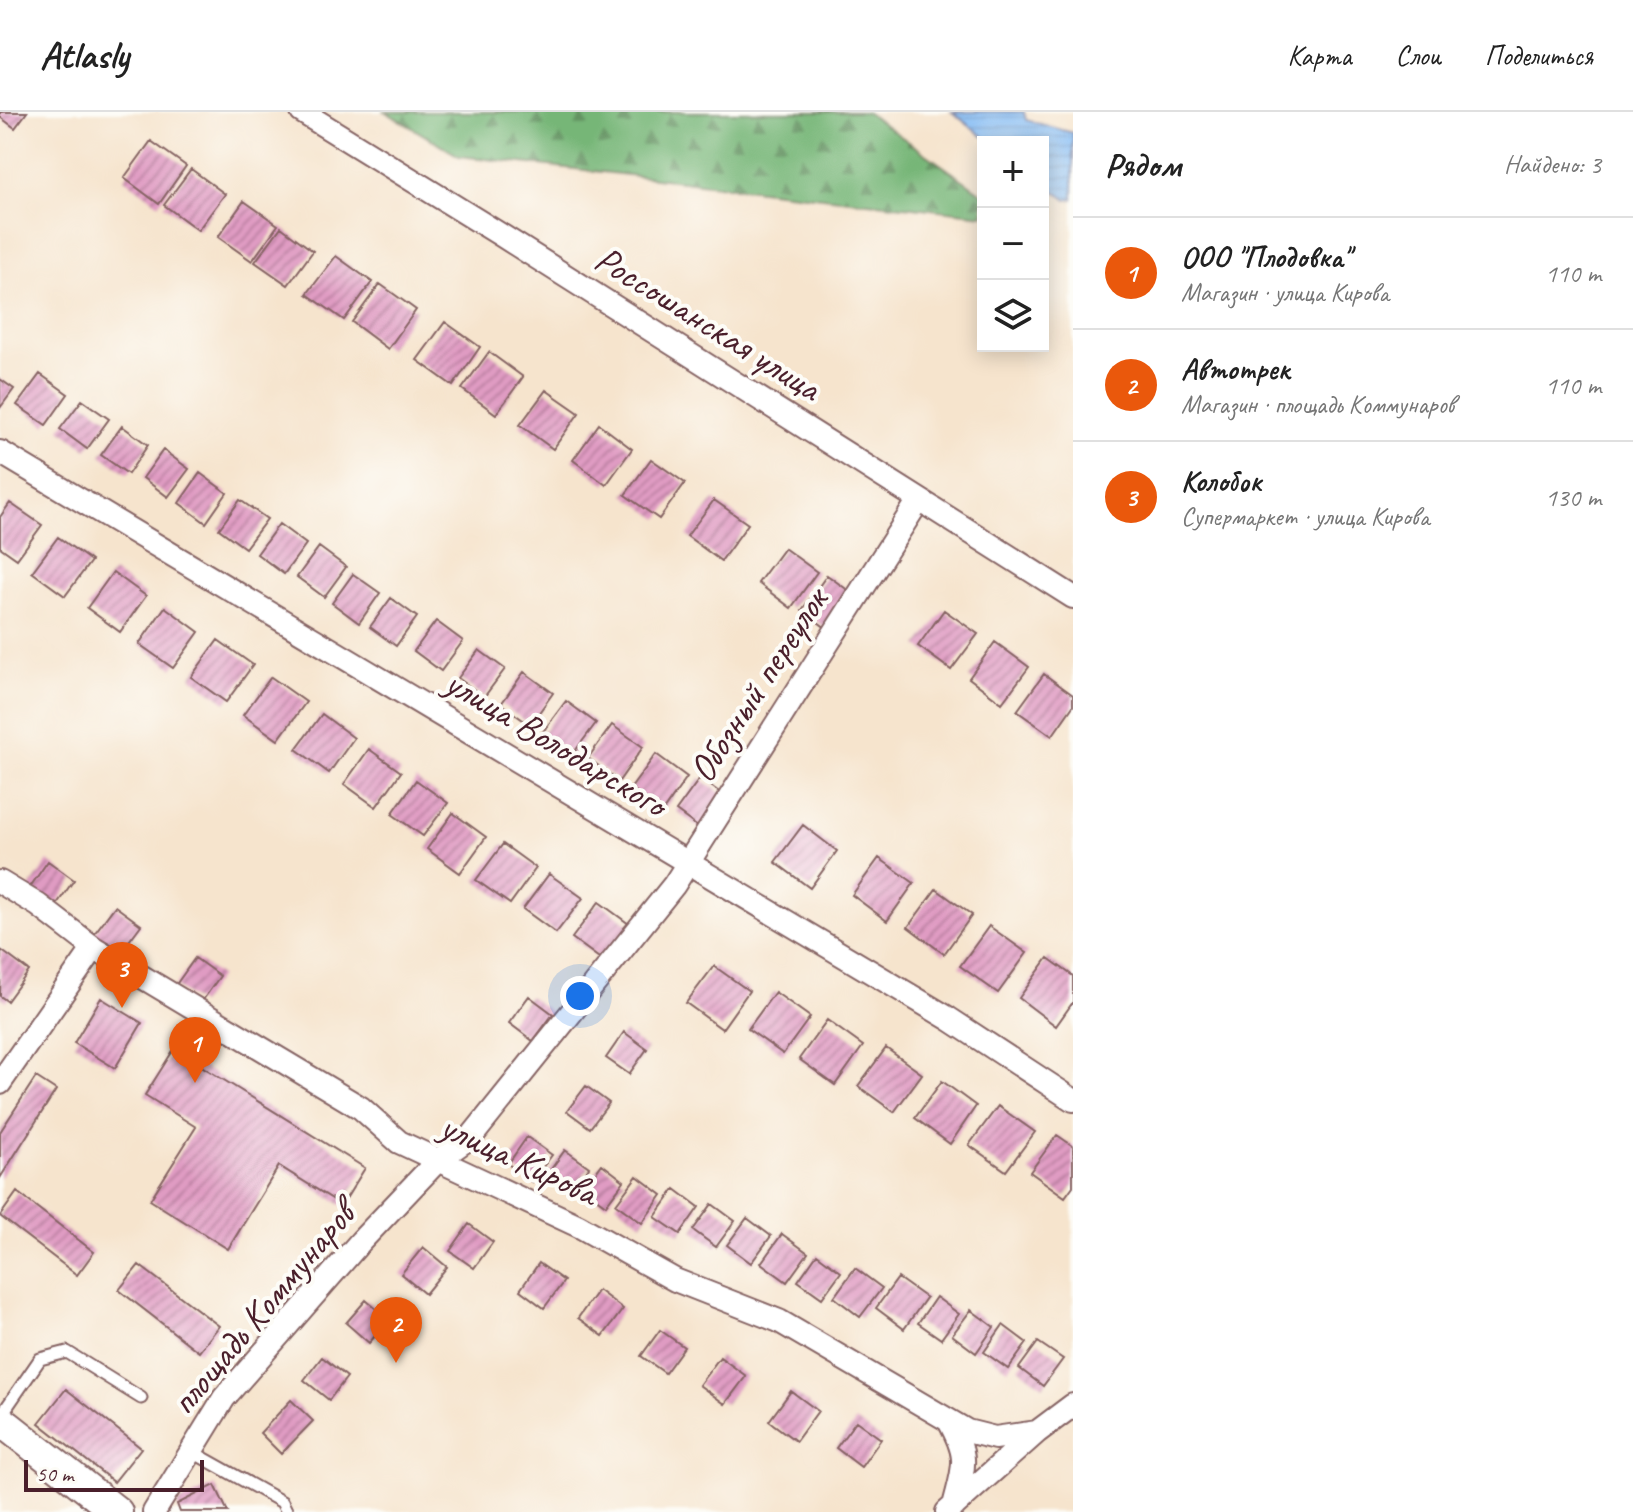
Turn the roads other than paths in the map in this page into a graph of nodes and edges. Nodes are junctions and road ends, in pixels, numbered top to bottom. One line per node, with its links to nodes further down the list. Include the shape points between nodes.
1 (302, 112): 3 (street, Россошанская улица)
2 (0, 452): 5 (street, улица Володарского)
3 (919, 500): 4 (street, Россошанская улица); 5 (street, Обозный переулок)
4 (1073, 597)
5 (687, 863): 9 (street, улица Володарского, via 948,1018); 10 (street, Обозный переулок, via 472,1136)
6 (0, 882): 7 (street, улица Кирова)
7 (94, 948): 8 (street); 10 (street, улица Кирова, via 361,1108 399,1142)
8 (0, 1083)
9 (1073, 1100)
10 (438, 1160): 14 (street, улица Кирова, via 579,1226 675,1280 779,1321); 16 (street, площадь Коммунаров, via 224,1398)
11 (141, 1398): 13 (lane, via 67,1352 40,1359)
12 (1073, 1405): 15 (street)
13 (0, 1418): 18 (street)
14 (947, 1418): 15 (street, улица Кирова, via 967,1431 995,1438); 17 (street, via 962,1445 965,1465)
15 (1037, 1432): 17 (street)
16 (191, 1451): 19 (street, площадь Коммунаров); 20 (lane, via 282,1502)
17 (950, 1510)
18 (117, 1512)
19 (154, 1512)
20 (287, 1512)

